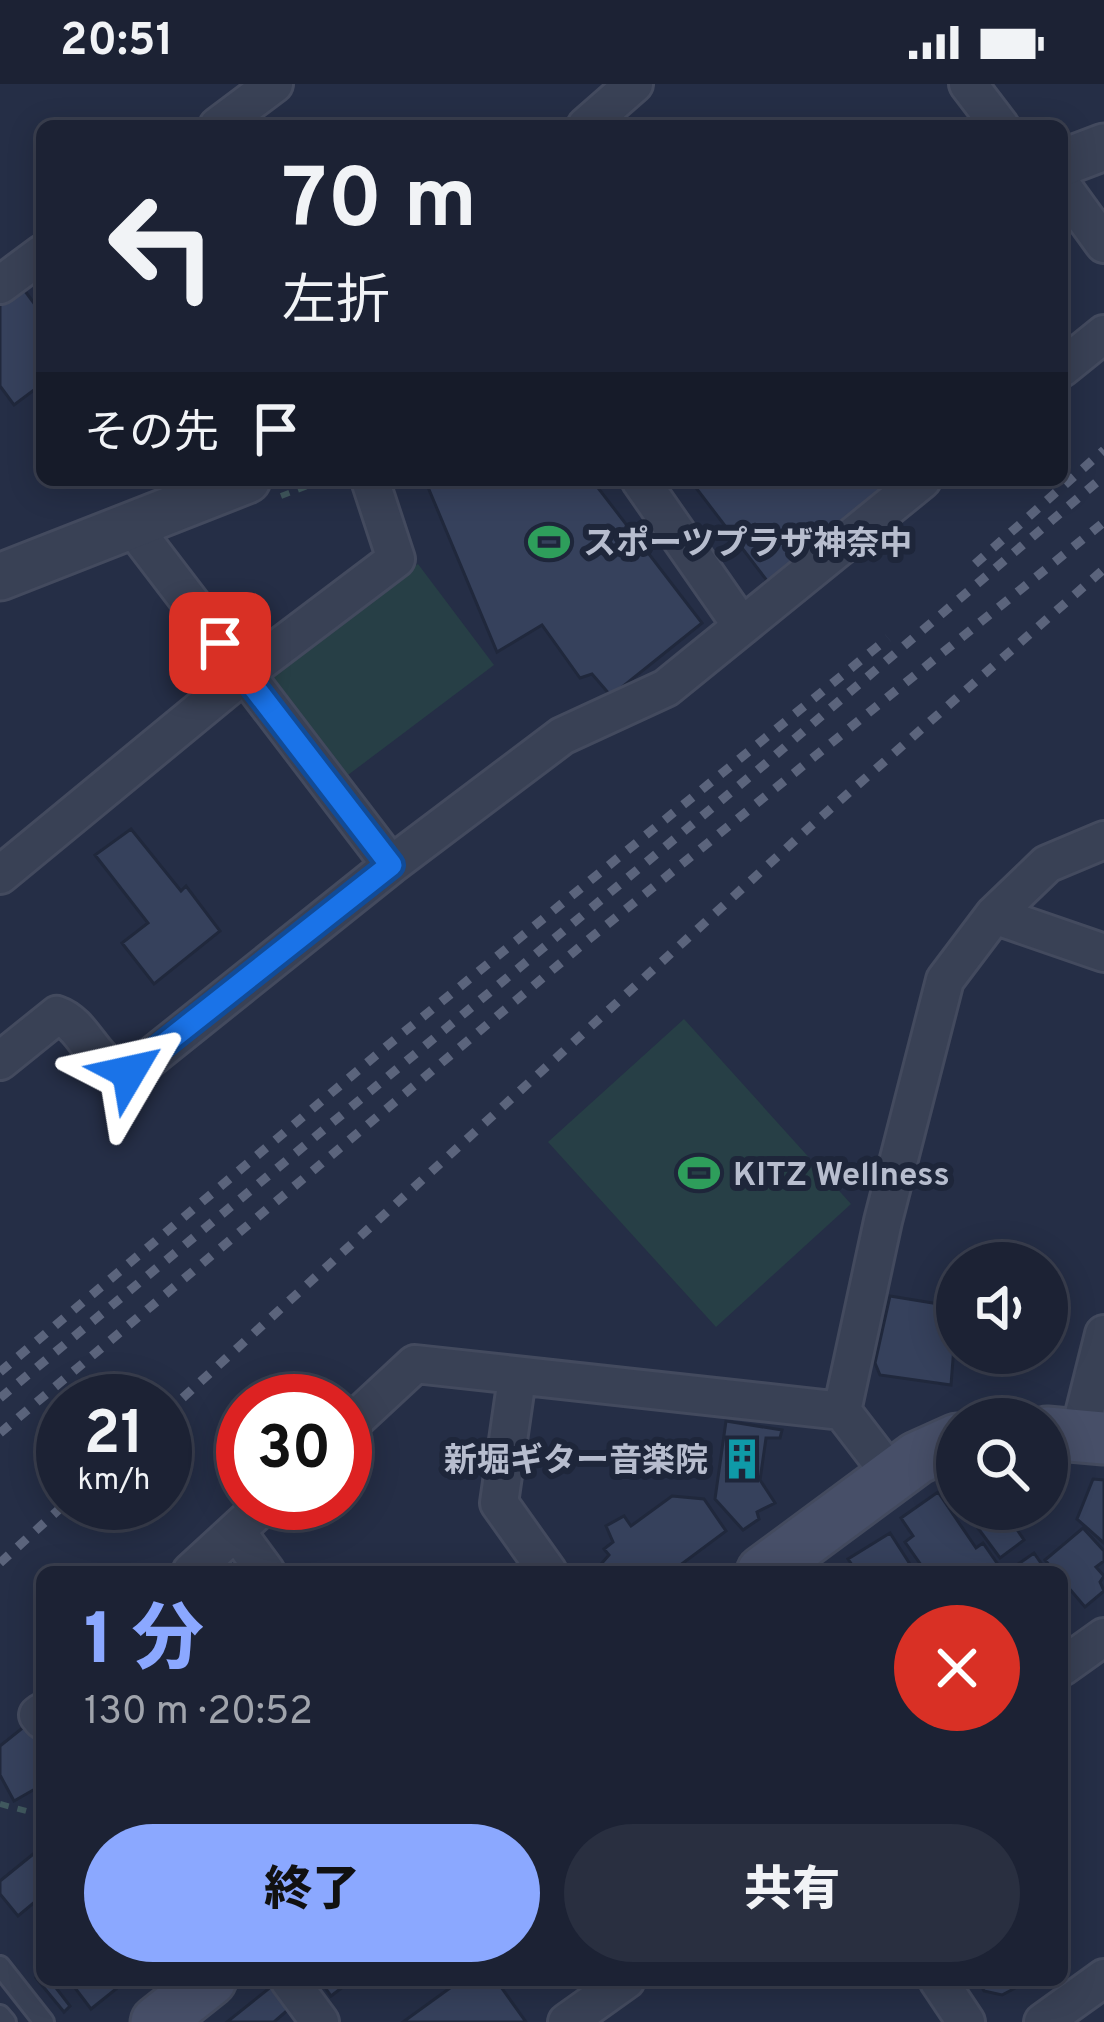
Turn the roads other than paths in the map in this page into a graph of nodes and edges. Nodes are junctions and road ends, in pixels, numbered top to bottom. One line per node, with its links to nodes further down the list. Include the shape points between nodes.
1 (634, 84): 5 (street)
2 (968, 84): 6 (street)
3 (255, 100): 4 (street)
4 (227, 120)
5 (593, 120)
6 (995, 120)
7 (1104, 147): 8 (street)
8 (1068, 161)
9 (1068, 194): 10 (street)
10 (1104, 244)
11 (36, 258): 12 (street)
12 (0, 285)
13 (1104, 334): 14 (street)
14 (1068, 363)
15 (233, 486): 19 (street)
16 (372, 486): 22 (street, via 396,559)
17 (644, 486): 21 (street)
18 (915, 486): 21 (street)
19 (132, 526): 20 (street); 22 (street)
20 (0, 577)
21 (742, 625): 24 (street, via 666,688 562,736)
22 (244, 674): 24 (street); 25 (street)
23 (1104, 840): 26 (street, via 1047,864)
24 (391, 865): 28 (street, via 135,1070 111,1069 57,1015)
25 (0, 875)
26 (994, 914): 27 (street); 32 (street, via 945,980)
27 (1104, 953)
28 (0, 1061)
29 (1104, 1334): 33 (street)
30 (517, 1378): 31 (street, via 415,1364); 32 (street); 39 (street, via 499,1503)
31 (372, 1405)
32 (842, 1411): 35 (street)
33 (1077, 1435)
34 (936, 1449): 35 (main road)
35 (892, 1476): 40 (main road)
36 (236, 1531): 37 (street); 38 (street)
37 (198, 1566)
38 (262, 1566)
39 (544, 1566)
40 (771, 1566)
41 (1104, 1637): 42 (street)
42 (1068, 1663)
43 (0, 1966): 51 (lane)
44 (1104, 1978): 56 (street)
45 (203, 1986): 52 (main road)
46 (294, 1986): 53 (street)
47 (618, 1986): 54 (street)
48 (942, 1986): 55 (street)
49 (0, 2014): 50 (lane)
50 (6, 2022)
51 (44, 2022)
52 (157, 2022)
53 (320, 2022)
54 (567, 2022)
55 (966, 2022)
56 (1042, 2022)

